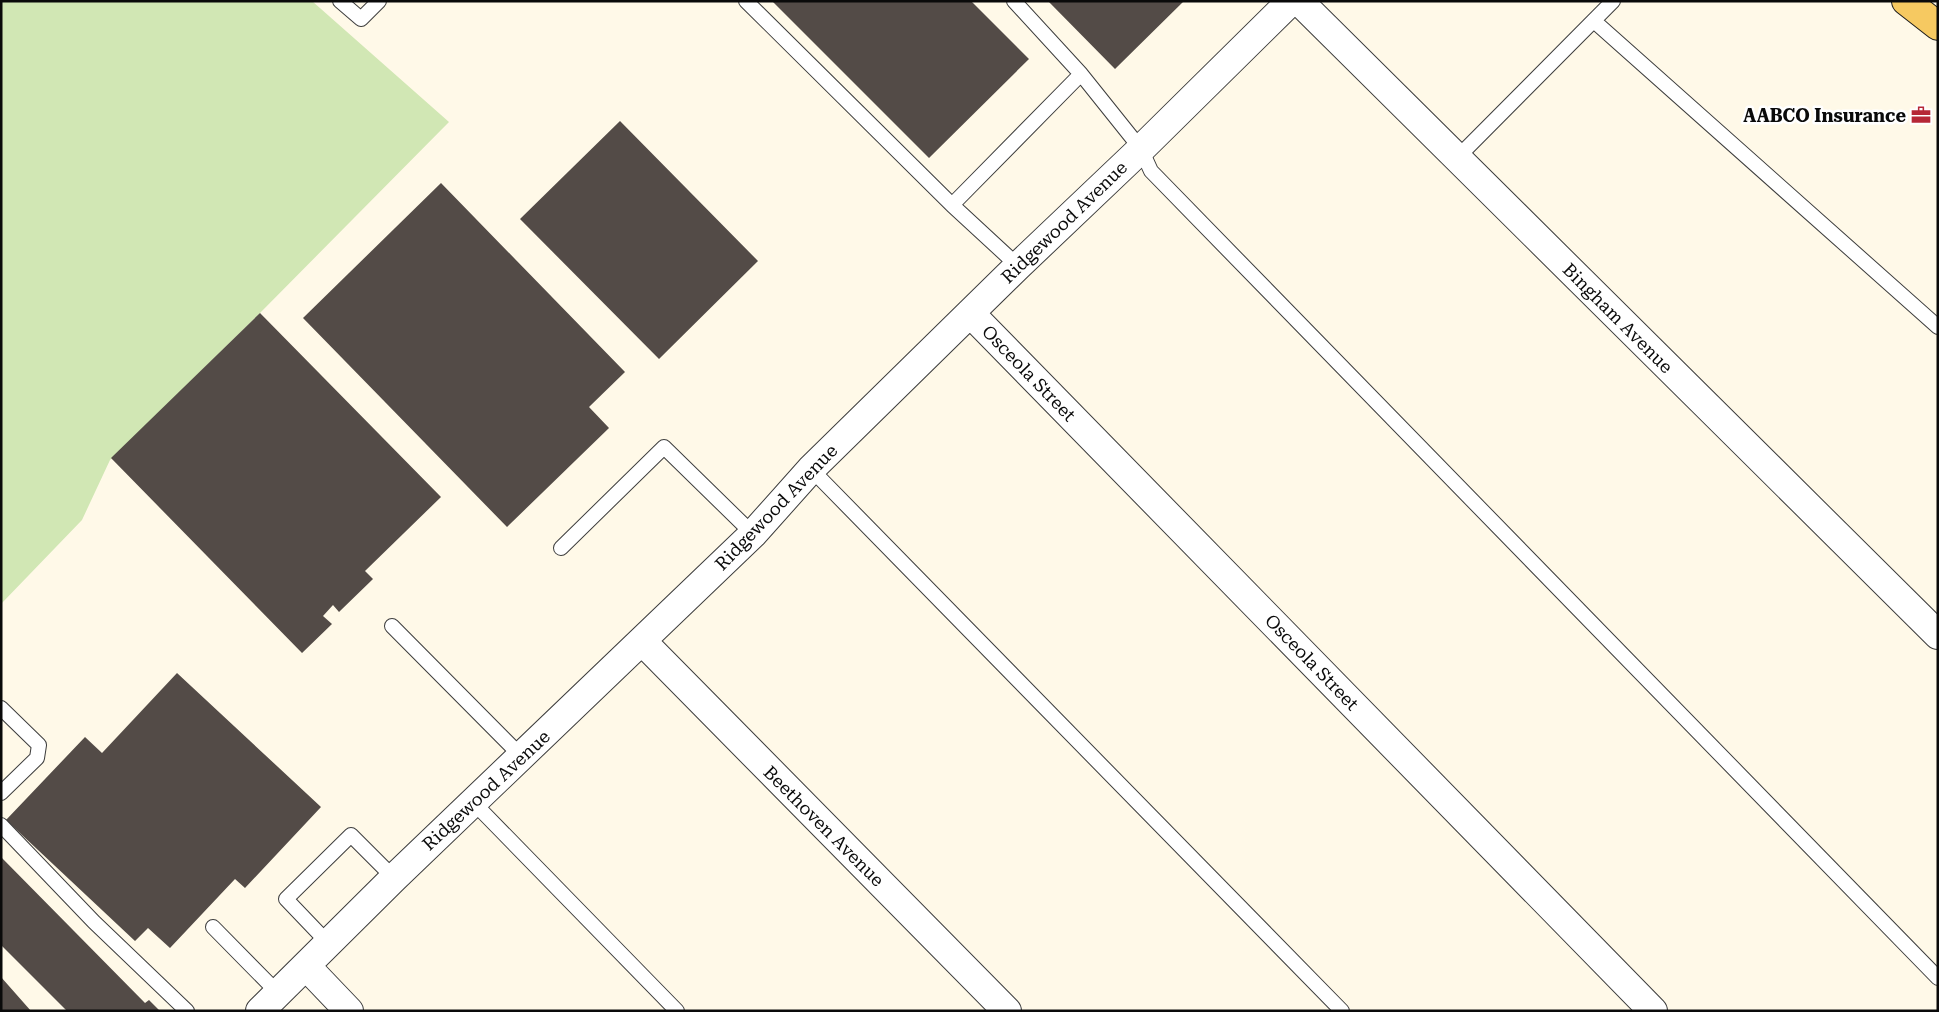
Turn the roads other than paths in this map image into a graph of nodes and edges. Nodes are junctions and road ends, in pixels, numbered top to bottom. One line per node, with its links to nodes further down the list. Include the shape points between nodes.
1 (340, 1): 2 (lane, via 360,19)
2 (379, 1)
3 (746, 1): 14 (lane)
4 (1014, 1): 11 (lane)
5 (1291, 1): 12 (street, Ridgewood Avenue)
6 (1299, 1): 13 (street, Bingham Avenue)
7 (1613, 1): 9 (lane)
8 (1906, 1): 10 (main road)
9 (1594, 21): 13 (lane); 17 (lane)
10 (1938, 26)
11 (1081, 74): 12 (lane); 14 (lane)
12 (1141, 149): 15 (street, Ridgewood Avenue); 33 (lane, via 1151,172)
13 (1457, 158): 22 (street, Bingham Avenue)
14 (952, 205): 15 (lane)
15 (1018, 266): 16 (street, Ridgewood Avenue)
16 (970, 313): 18 (street, Ridgewood Avenue); 40 (street, Osceola Street)
17 (1938, 327)
18 (811, 469): 19 (street, Ridgewood Avenue); 39 (lane)
19 (752, 534): 20 (lane, via 664,447); 23 (street, Ridgewood Avenue)
20 (561, 548)
21 (392, 626): 25 (lane)
22 (1938, 635)
23 (642, 641): 25 (street, Ridgewood Avenue); 38 (street, Beethoven Avenue)
24 (1, 708): 26 (lane, via 39,745 37,758)
25 (522, 757): 27 (street, Ridgewood Avenue)
26 (1, 793)
27 (473, 802): 29 (street, Ridgewood Avenue); 37 (lane)
28 (1, 825): 35 (lane, via 94,922)
29 (394, 878): 31 (street, Ridgewood Avenue); 31 (lane, via 351,835 286,899)
30 (213, 927): 34 (lane)
31 (328, 944): 32 (street, Ridgewood Avenue)
32 (306, 966): 34 (street, Ridgewood Avenue); 36 (street)
33 (1938, 978)
34 (269, 1002)
35 (187, 1011)
36 (349, 1011)
37 (677, 1011)
38 (1006, 1011)
39 (1342, 1011)
40 (1653, 1011)

